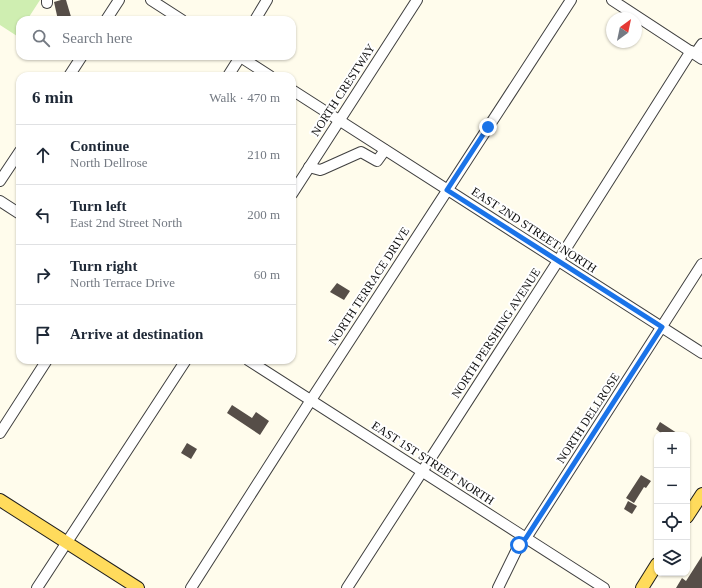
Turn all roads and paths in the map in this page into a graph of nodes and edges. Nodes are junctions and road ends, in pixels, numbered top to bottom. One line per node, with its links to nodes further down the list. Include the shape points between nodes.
1 (119, 0): 7 (street)
2 (151, 0): 8 (street)
3 (267, 0): 9 (street)
4 (417, 0): 19 (street, NORTH CRESTWAY)
5 (571, 0): 25 (street, NORTH TERRACE DRIVE)
6 (612, 0): 11 (street)
7 (109, 16)
8 (176, 16)
9 (257, 16)
10 (702, 44): 11 (street, NORTH PERSHING AVENUE)
11 (696, 55): 28 (street, NORTH PERSHING AVENUE)
12 (79, 60): 15 (street)
13 (238, 60): 16 (street)
14 (245, 60): 17 (street)
15 (72, 72)
16 (231, 72)
17 (264, 72)
18 (296, 93): 19 (street, EAST 2ND STREET NORTH)
19 (339, 120): 20 (street, EAST 2ND STREET NORTH); 22 (street, NORTH CRESTWAY)
20 (385, 150): 22 (street, via 376,161 361,152 324,169); 25 (street, EAST 2ND STREET NORTH)
21 (16, 157): 23 (street)
22 (309, 167): 24 (street, NORTH CRESTWAY)
23 (0, 181)
24 (296, 188)
25 (447, 190): 28 (street, EAST 2ND STREET NORTH); 35 (street, NORTH TERRACE DRIVE)
26 (0, 201): 27 (street)
27 (16, 211)
28 (558, 261): 30 (street, EAST 2ND STREET NORTH); 37 (street, NORTH PERSHING AVENUE)
29 (702, 264): 30 (street, NORTH DELLROSE)
30 (662, 327): 31 (street, EAST 2ND STREET NORTH); 41 (street, NORTH DELLROSE)
31 (702, 353)
32 (44, 364): 36 (street)
33 (183, 364): 42 (street)
34 (254, 364): 35 (street, EAST 1ST STREET NORTH)
35 (311, 400): 37 (street, EAST 1ST STREET NORTH); 46 (street, NORTH TERRACE DRIVE)
36 (0, 433)
37 (422, 471): 41 (street, EAST 1ST STREET NORTH); 47 (street, NORTH PERSHING AVENUE)
38 (702, 494): 40 (main road)
39 (0, 500): 42 (main road)
40 (690, 512)
41 (526, 538): 48 (street, NORTH DELLROSE, via 519,545); 49 (street, EAST 1ST STREET NORTH)
42 (66, 542): 44 (street); 45 (main road)
43 (654, 569): 50 (main road)
44 (37, 588)
45 (138, 588)
46 (191, 588)
47 (346, 588)
48 (498, 588)
49 (604, 588)
50 (642, 588)

